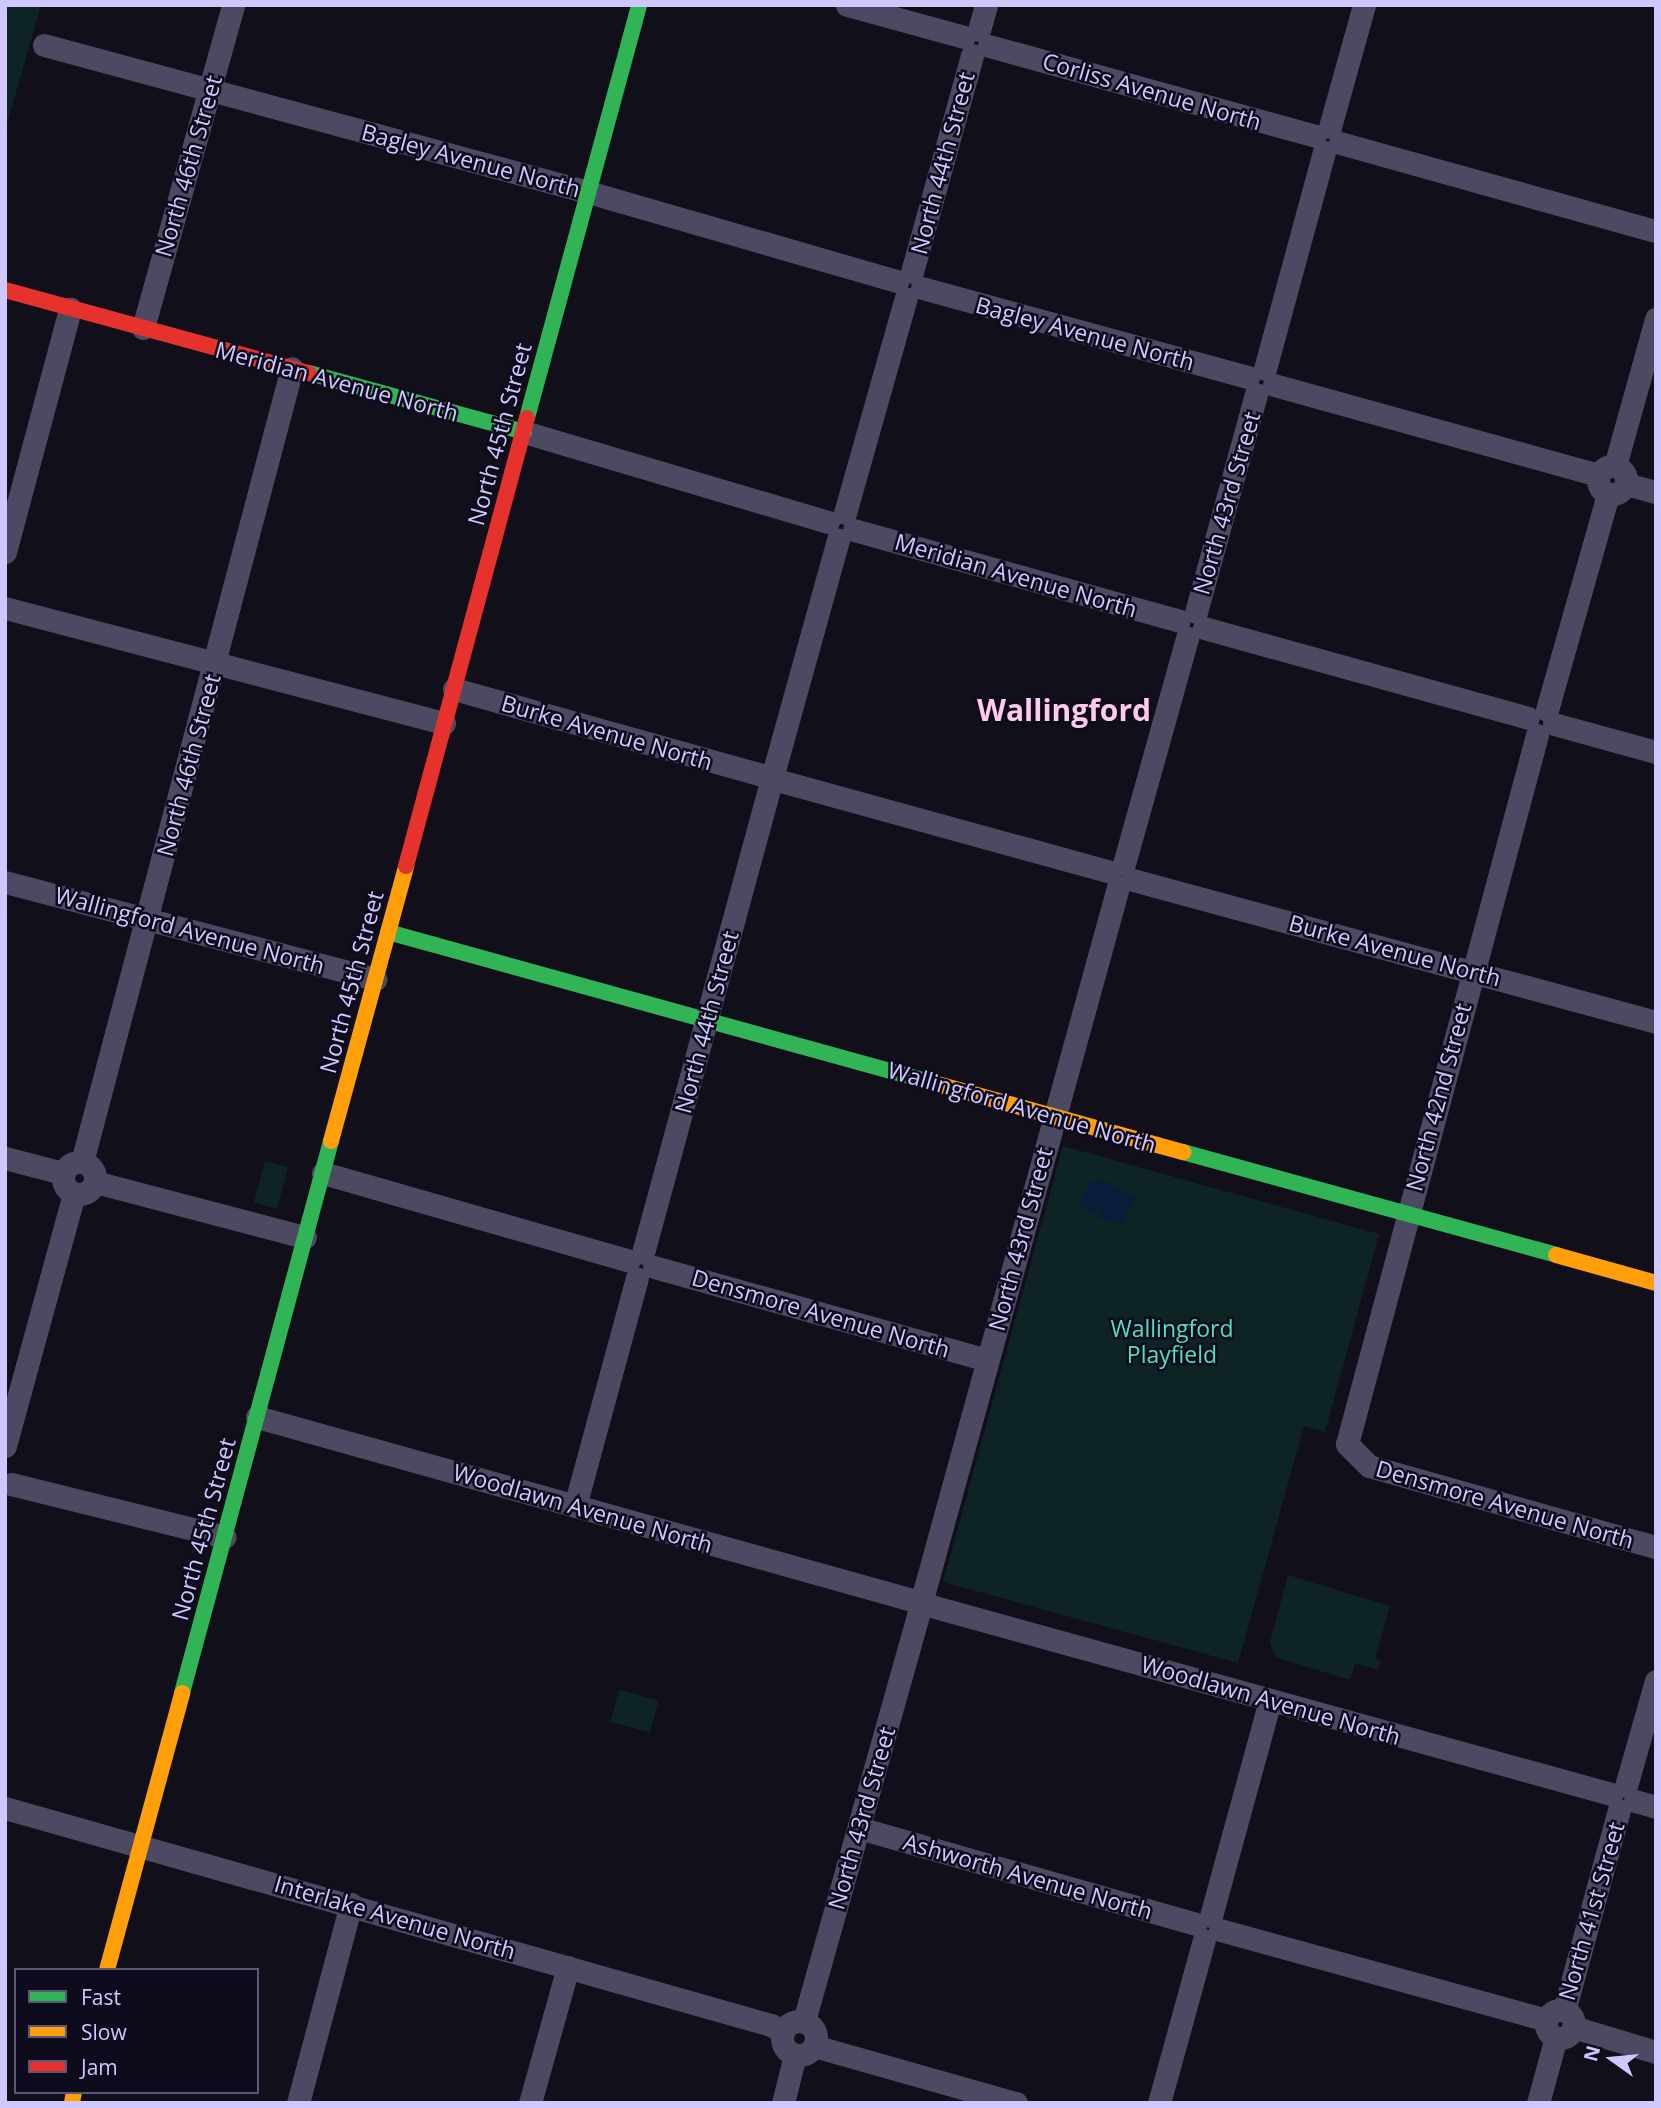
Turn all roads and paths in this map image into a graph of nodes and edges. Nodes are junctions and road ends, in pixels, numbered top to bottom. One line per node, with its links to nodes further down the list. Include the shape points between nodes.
1 (233, 5): 8 (street, North 46th Street)
2 (639, 5): 10 (main road, North 45th Street)
3 (847, 5): 6 (street, Corliss Avenue North)
4 (986, 5): 6 (street, North 44th Street)
5 (1364, 5): 9 (street, North 43rd Street)
6 (976, 42): 9 (street, Corliss Avenue North); 12 (street, North 44th Street)
7 (44, 45): 8 (street, Bagley Avenue North)
8 (210, 87): 10 (street, Bagley Avenue North); 16 (street, North 46th Street)
9 (1327, 140): 11 (street, Corliss Avenue North); 18 (street, North 43rd Street)
10 (588, 192): 12 (street, Bagley Avenue North); 19 (main road, North 45th Street)
11 (1656, 231)
12 (909, 285): 18 (street, Bagley Avenue North); 22 (street, North 44th Street)
13 (5, 290): 14 (main road, Meridian Avenue North)
14 (70, 309): 16 (main road, Meridian Avenue North); 23 (street)
15 (1656, 319): 20 (street, North 42nd Street)
16 (143, 328): 17 (main road, Meridian Avenue North)
17 (292, 368): 19 (main road, Meridian Avenue North); 26 (street, North 46th Street)
18 (1261, 381): 20 (street, Bagley Avenue North); 25 (street, North 43rd Street)
19 (523, 432): 22 (street, Meridian Avenue North); 27 (main road, North 45th Street)
20 (1612, 480): 21 (street, Bagley Avenue North); 28 (street, North 42nd Street)
21 (1656, 492)
22 (841, 526): 25 (street, Meridian Avenue North); 31 (street, North 44th Street)
23 (5, 552)
24 (5, 608): 26 (street)
25 (1191, 625): 28 (street, Meridian Avenue North); 32 (street, North 43rd Street)
26 (215, 664): 29 (street); 34 (street, North 46th Street)
27 (454, 689): 29 (main road, North 45th Street); 31 (street, Burke Avenue North)
28 (1541, 722): 30 (street, Meridian Avenue North); 36 (street, North 42nd Street)
29 (444, 723): 35 (main road, North 45th Street)
30 (1656, 752)
31 (772, 779): 32 (street, Burke Avenue North); 38 (street, North 44th Street)
32 (1121, 876): 36 (street, Burke Avenue North); 40 (street, North 43rd Street)
33 (5, 882): 34 (street, Wallingford Avenue North)
34 (148, 917): 37 (street, Wallingford Avenue North); 42 (street, North 46th Street)
35 (388, 932): 37 (main road, North 45th Street); 38 (main road, Wallingford Avenue North)
36 (1472, 970): 39 (street, Burke Avenue North); 46 (street, North 42nd Street)
37 (376, 979): 43 (main road, North 45th Street)
38 (706, 1019): 40 (main road, Wallingford Avenue North); 48 (street, North 44th Street)
39 (1656, 1022)
40 (1053, 1116): 46 (main road, Wallingford Avenue North); 50 (street, North 43rd Street)
41 (5, 1158): 42 (street)
42 (73, 1167): 44 (street, via 91,1167); 45 (street, via 65,1186)
43 (323, 1173): 47 (main road, North 45th Street); 48 (street, Densmore Avenue North)
44 (95, 1182): 45 (street, via 89,1191); 47 (street)
45 (75, 1194): 52 (street)
46 (1406, 1214): 49 (main road, Wallingford Avenue North); 53 (street, North 42nd Street, via 1348,1432 1347,1444)
47 (305, 1237): 51 (main road, North 45th Street)
48 (641, 1265): 50 (street, Densmore Avenue North); 55 (street, North 44th Street)
49 (1656, 1283)
50 (987, 1360): 58 (street, North 43rd Street)
51 (257, 1417): 55 (street, Woodlawn Avenue North); 56 (main road, North 45th Street)
52 (5, 1446)
53 (1356, 1458): 57 (street, Densmore Avenue North, via 1368,1466)
54 (7, 1482): 56 (street)
55 (575, 1506): 58 (street, Woodlawn Avenue North)
56 (225, 1537): 64 (main road, North 45th Street)
57 (1656, 1547)
58 (921, 1603): 60 (street, Woodlawn Avenue North); 63 (street, North 43rd Street)
59 (1656, 1681): 61 (street, North 41st Street)
60 (1270, 1700): 61 (street, Woodlawn Avenue North); 66 (street)
61 (1630, 1800): 70 (street, North 41st Street)
62 (5, 1808): 64 (street, Interlake Avenue North)
63 (859, 1828): 66 (street, Ashworth Avenue North); 69 (street, North 43rd Street)
64 (138, 1844): 65 (street, Interlake Avenue North); 68 (main road, North 45th Street)
65 (351, 1904): 67 (street, Interlake Avenue North); 74 (street)
66 (1208, 1927): 70 (street, Ashworth Avenue North); 78 (street)
67 (568, 1967): 71 (street, Interlake Avenue North); 75 (street)
68 (107, 1968)
69 (804, 2021): 71 (street, via 792,2022); 72 (street, via 813,2028)
70 (1560, 2024): 73 (street, Ashworth Avenue North); 79 (street, North 41st Street)
71 (783, 2032): 72 (street, via 784,2047)
72 (805, 2050): 76 (street); 77 (street)
73 (1656, 2052)
74 (298, 2103)
75 (530, 2103)
76 (783, 2103)
77 (1016, 2103)
78 (1159, 2103)
79 (1538, 2103)

